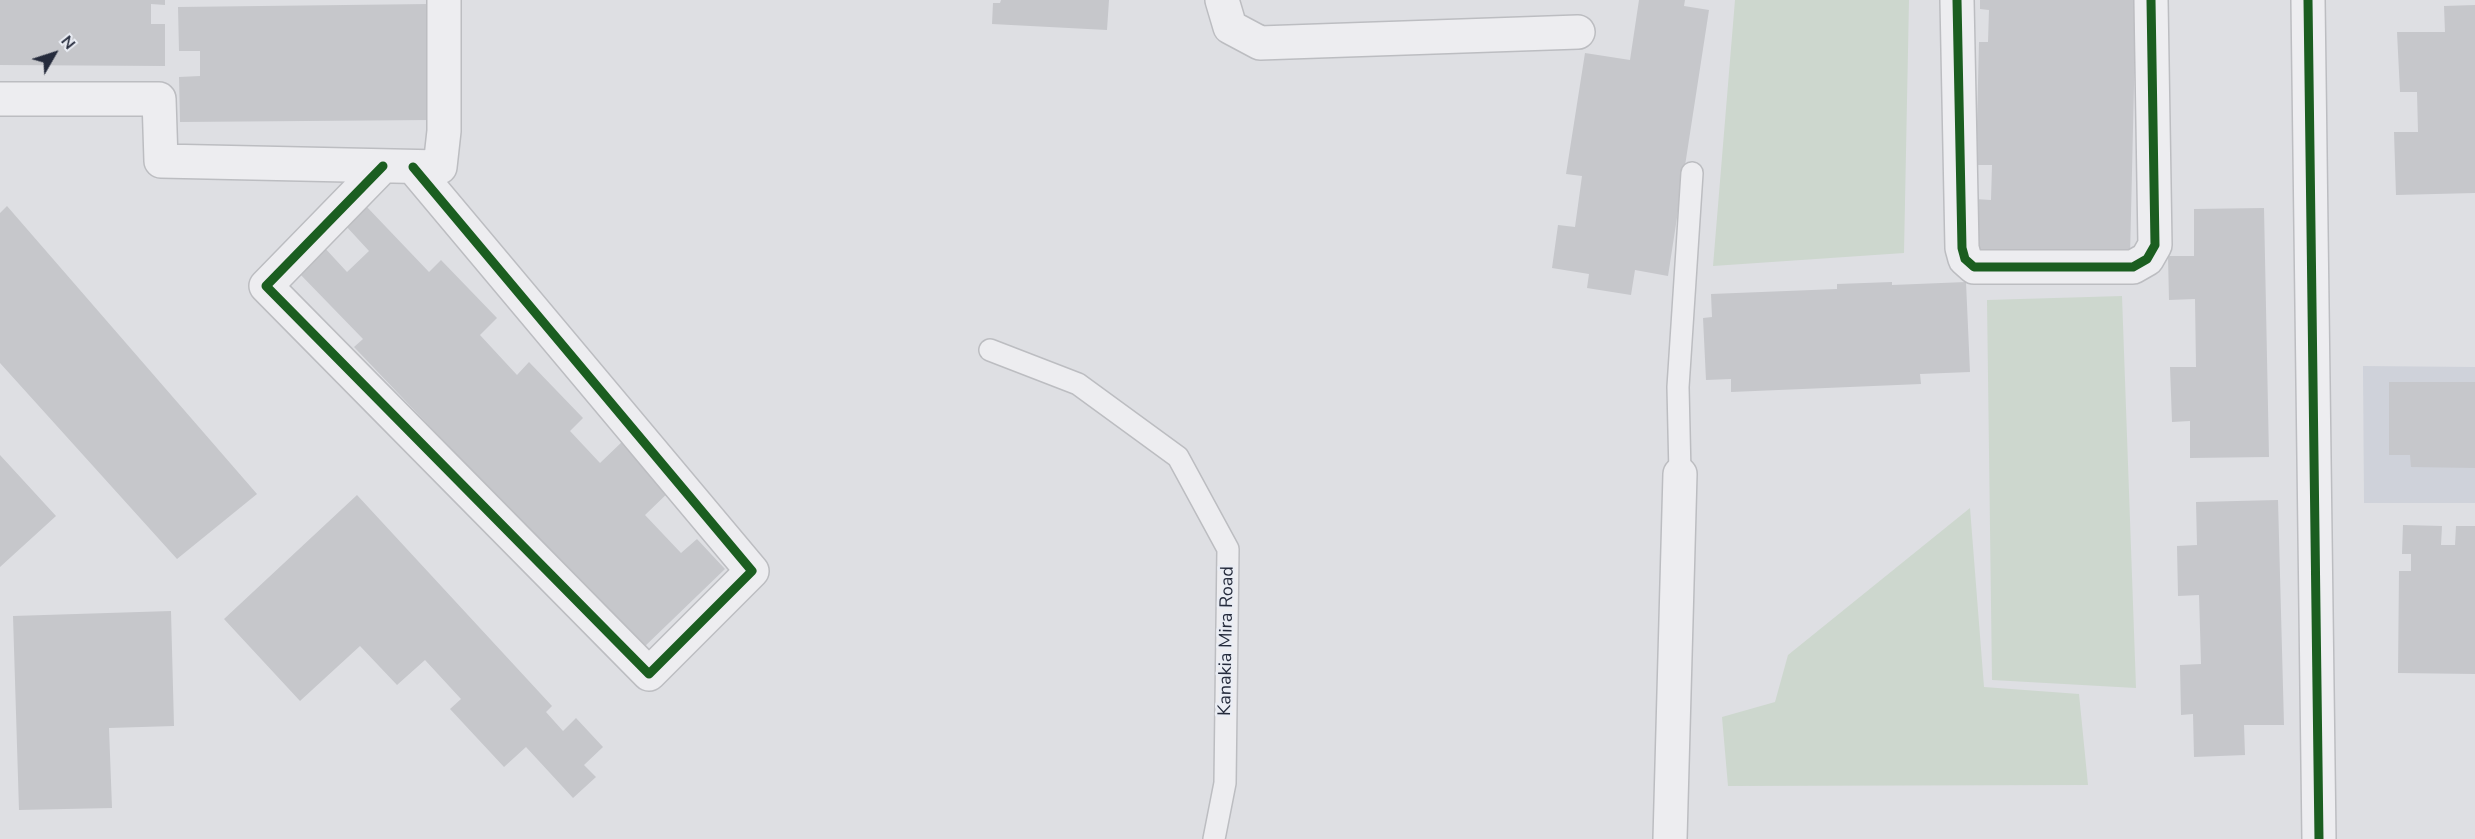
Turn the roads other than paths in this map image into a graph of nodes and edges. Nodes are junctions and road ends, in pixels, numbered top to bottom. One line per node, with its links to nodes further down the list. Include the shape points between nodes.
1 (444, 0): 8 (street, via 444,131 440,167)
2 (1222, 0): 6 (street, via 1230,27 1260,43)
3 (1957, 0): 4 (street, via 1962,248 1965,259 1974,267 2133,267 2147,259 2155,244)
4 (2151, 0)
5 (2308, 0): 14 (street)
6 (1578, 32)
7 (0, 99): 8 (street, via 159,99 161,161)
8 (398, 166): 8 (street, via 266,286 649,674 752,571)
9 (1692, 173): 11 (lane, via 1678,387)
10 (990, 350): 12 (lane, Kanakia Mira Road, via 1078,384 1178,457 1228,549 1225,783)
11 (1680, 474): 13 (street)
12 (1214, 839)
13 (1670, 839)
14 (2319, 839)

